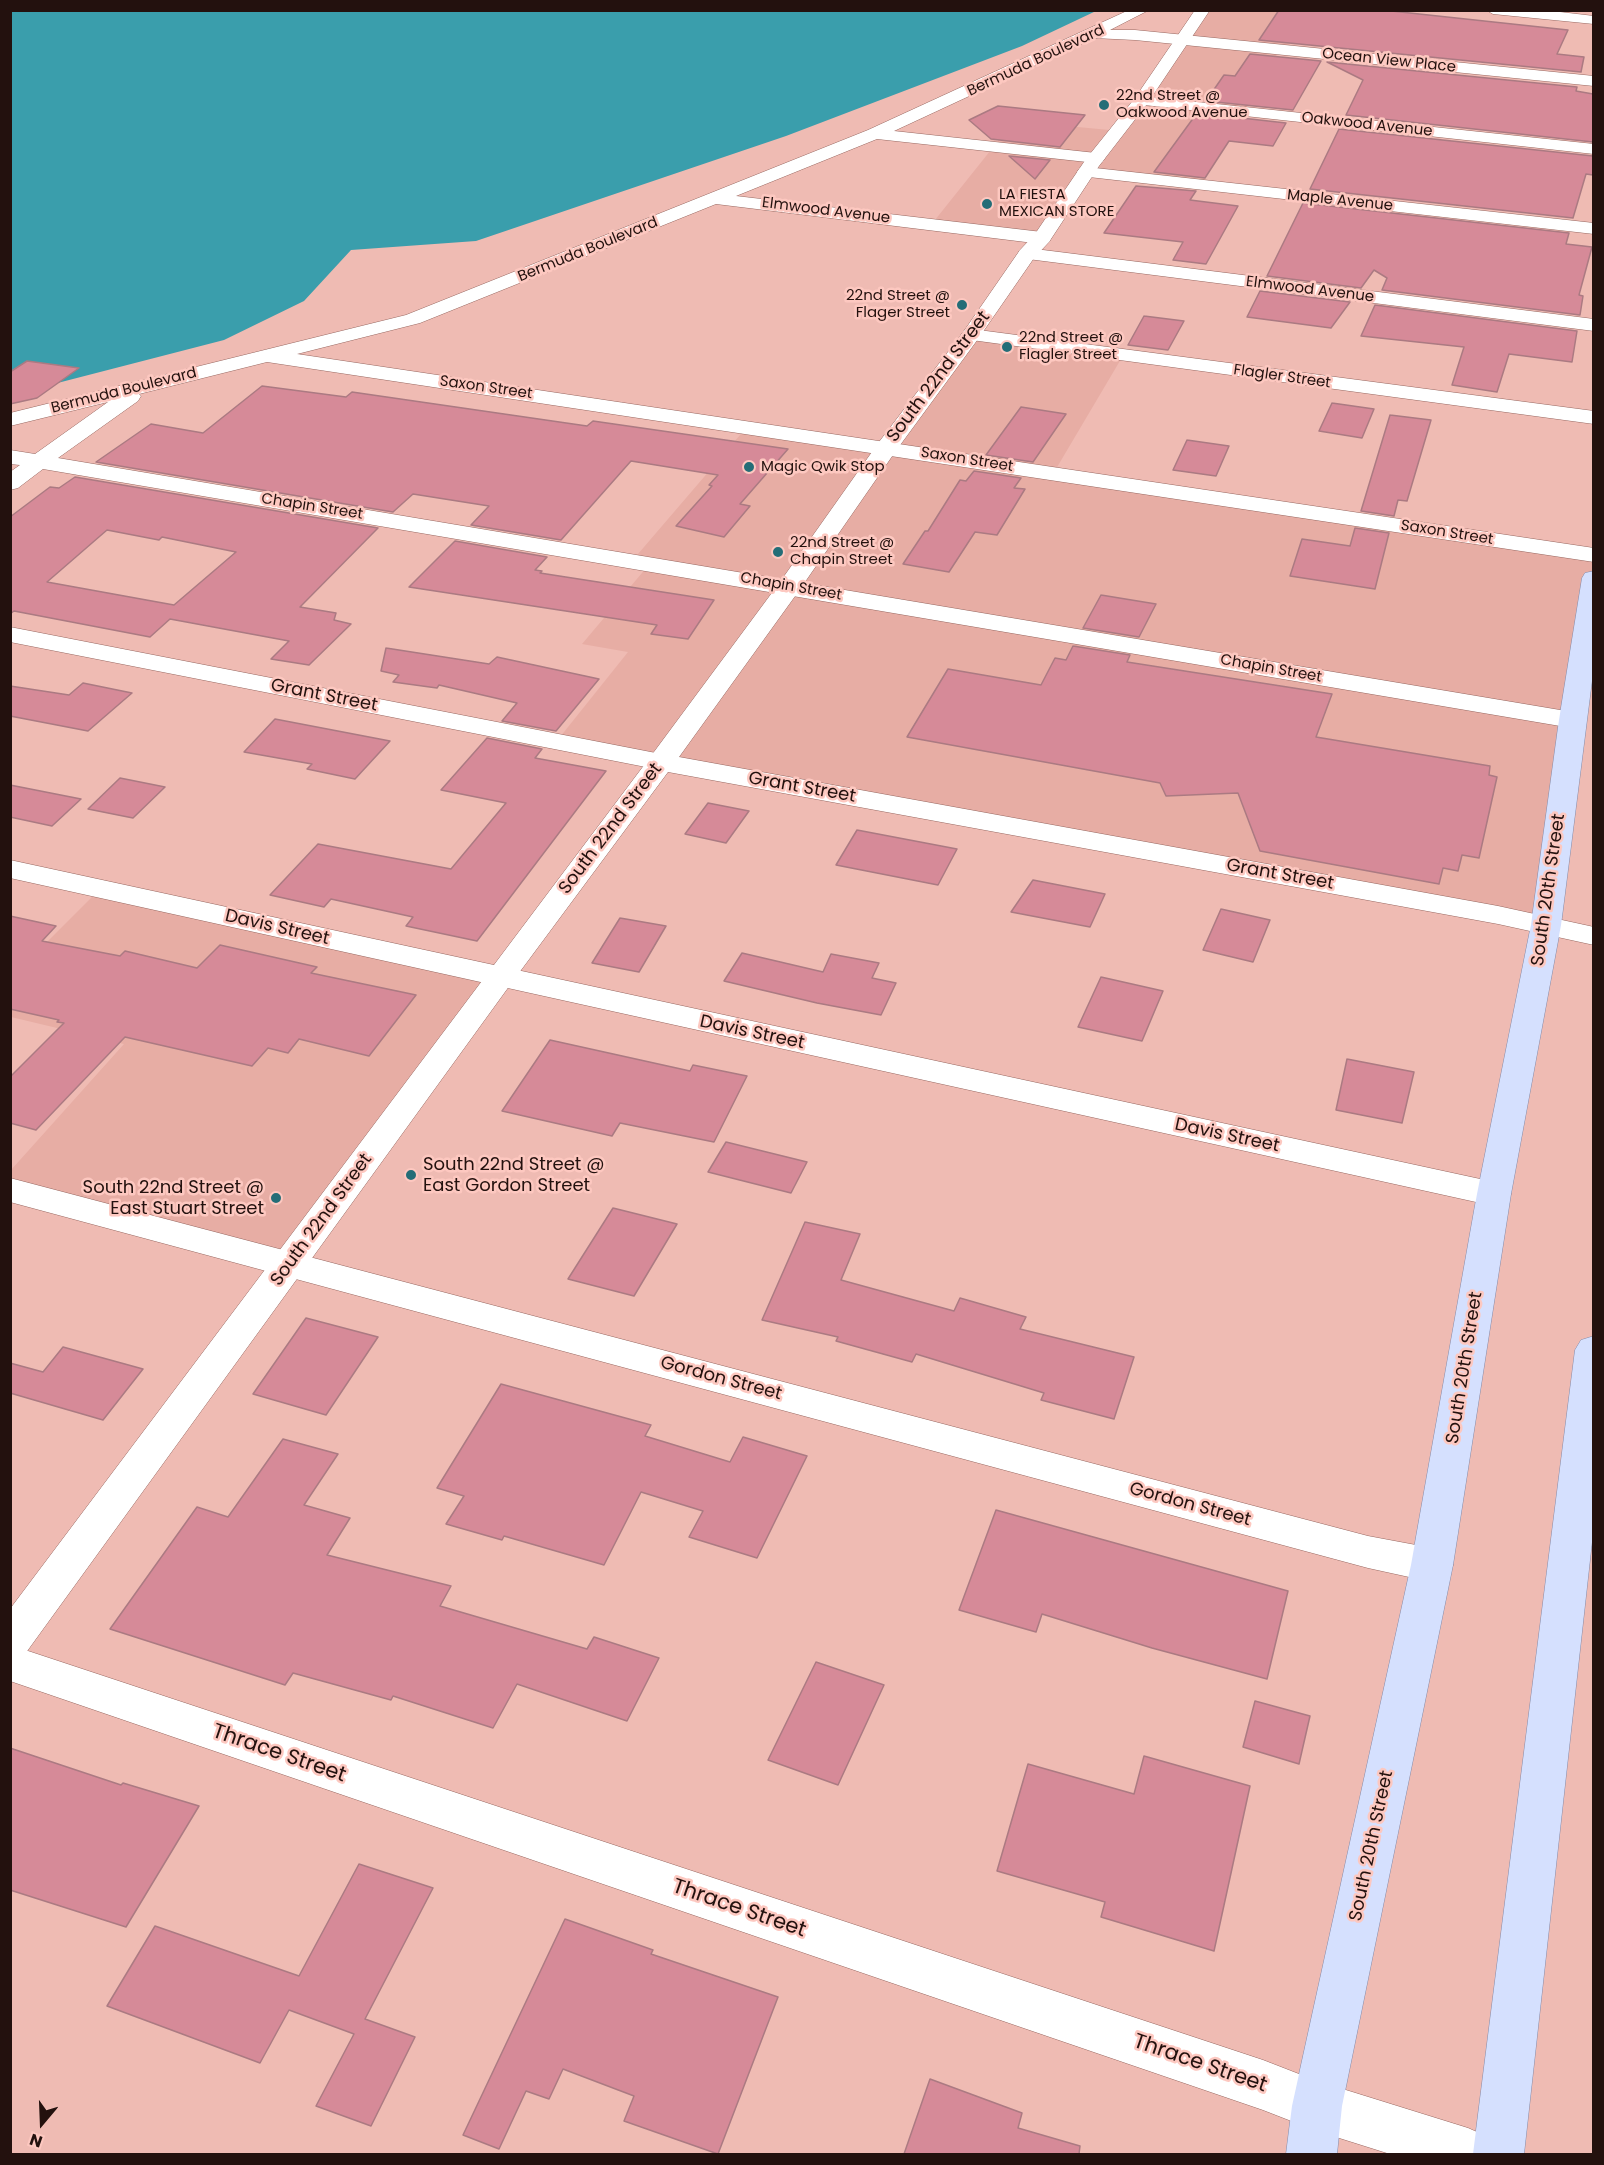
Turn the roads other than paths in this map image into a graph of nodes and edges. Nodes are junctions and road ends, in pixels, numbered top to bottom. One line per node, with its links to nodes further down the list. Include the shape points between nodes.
1 (1142, 10): 5 (street, Bermuda Boulevard)
2 (1203, 10): 6 (street, South 22nd Street)
3 (1493, 10): 4 (street)
4 (1593, 20)
5 (1089, 36): 6 (street, Ocean View Place); 9 (street, Bermuda Boulevard)
6 (1184, 40): 7 (street, Ocean View Place); 8 (street, South 22nd Street)
7 (1593, 81)
8 (1141, 101): 10 (street, Oakwood Avenue); 11 (street, South 22nd Street)
9 (874, 134): 11 (street, Maple Avenue); 12 (street, Bermuda Boulevard)
10 (1593, 149)
11 (1091, 165): 13 (street, Maple Avenue); 14 (street, South 22nd Street)
12 (717, 198): 14 (street, Elmwood Avenue); 17 (street, Bermuda Boulevard, via 413,320)
13 (1593, 229)
14 (1035, 246): 15 (street, Elmwood Avenue); 16 (street, South 22nd Street)
15 (1593, 325)
16 (971, 335): 19 (street, Flagler Street); 21 (street, South 22nd Street)
17 (268, 356): 18 (street, Bermuda Boulevard); 21 (street, Saxon Street)
18 (142, 387): 20 (street, Bermuda Boulevard); 23 (street)
19 (1593, 418)
20 (10, 420)
21 (887, 447): 25 (street, Saxon Street); 27 (street, South 22nd Street)
22 (10, 457): 23 (street, Chapin Street)
23 (41, 462): 24 (street); 27 (street, Chapin Street)
24 (10, 483)
25 (1593, 555)
26 (1593, 578): 29 (main road, South 20th Street)
27 (789, 587): 29 (street, Chapin Street); 30 (street, South 22nd Street)
28 (10, 634): 30 (street, Grant Street)
29 (1572, 720): 32 (main road, South 20th Street)
30 (661, 762): 32 (street, Grant Street); 34 (street, South 22nd Street)
31 (10, 869): 34 (street, Davis Street)
32 (1546, 925): 33 (street, Grant Street); 36 (main road, South 20th Street)
33 (1593, 936)
34 (499, 978): 36 (street, Davis Street); 37 (street, South 22nd Street)
35 (10, 1190): 37 (street, Gordon Street)
36 (1494, 1194): 39 (main road, South 20th Street)
37 (290, 1264): 39 (street, Gordon Street, via 1368,1552); 40 (street, South 22nd Street)
38 (1593, 1350): 45 (main road)
39 (1432, 1565): 42 (main road, South 20th Street)
40 (10, 1642)
41 (10, 1663): 42 (street, Thrace Street)
42 (1317, 2106): 43 (main road, South 20th Street); 44 (street, Thrace Street)
43 (1311, 2154)
44 (1468, 2154)
45 (1498, 2154)

